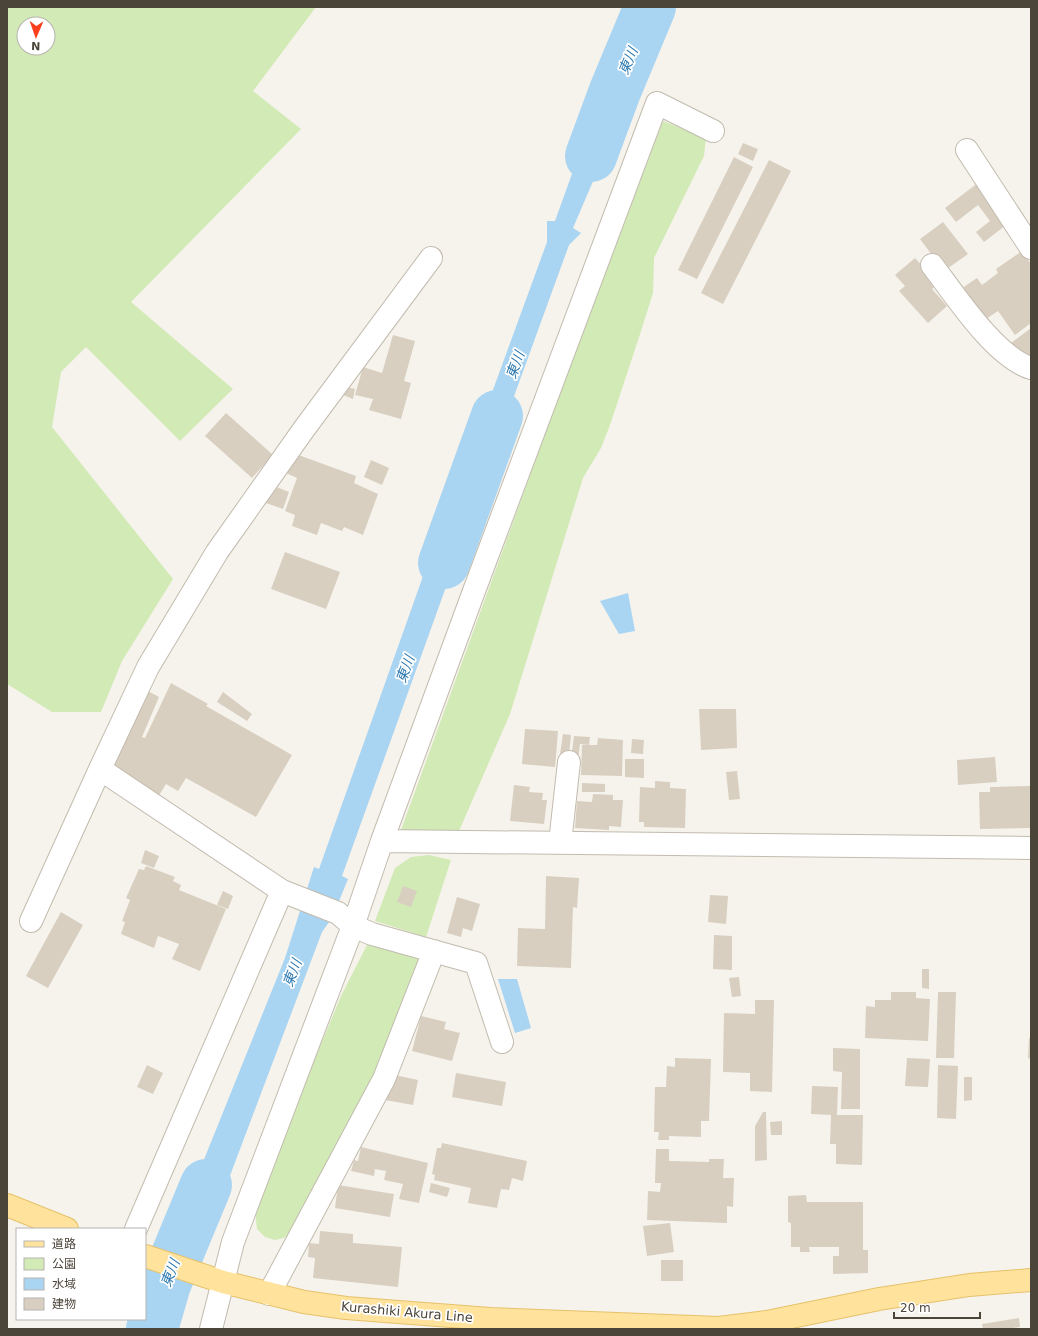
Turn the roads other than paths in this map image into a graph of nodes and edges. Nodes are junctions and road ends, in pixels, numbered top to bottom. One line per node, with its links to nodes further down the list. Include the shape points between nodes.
1 (713, 131): 9 (street, via 657,103)
2 (967, 150): 3 (street)
3 (1031, 248)
4 (431, 258): 8 (street, via 304,429 217,552 148,667)
5 (932, 265): 6 (street, via 988,338 1021,365)
6 (1031, 368)
7 (569, 762): 10 (street)
8 (100, 769): 12 (street); 14 (street)
9 (382, 841): 10 (street); 13 (street)
10 (560, 843): 11 (street)
11 (1031, 848)
12 (291, 894): 13 (street); 19 (street)
13 (346, 920): 15 (street, via 372,934); 21 (street, via 232,1242)
14 (31, 921)
15 (434, 951): 16 (street, via 476,963); 23 (street, via 384,1079)
16 (502, 1042)
17 (7, 1205): 18 (main road)
18 (64, 1228)
19 (136, 1228)
20 (146, 1256): 21 (main road, Kurashiki Akura Line)
21 (216, 1280): 23 (main road, Kurashiki Akura Line); 24 (street)
22 (1031, 1280): 23 (main road, Kurashiki Akura Line, via 969,1285 879,1299 767,1322 719,1328 457,1317 346,1308)
23 (269, 1294)
24 (211, 1329)

